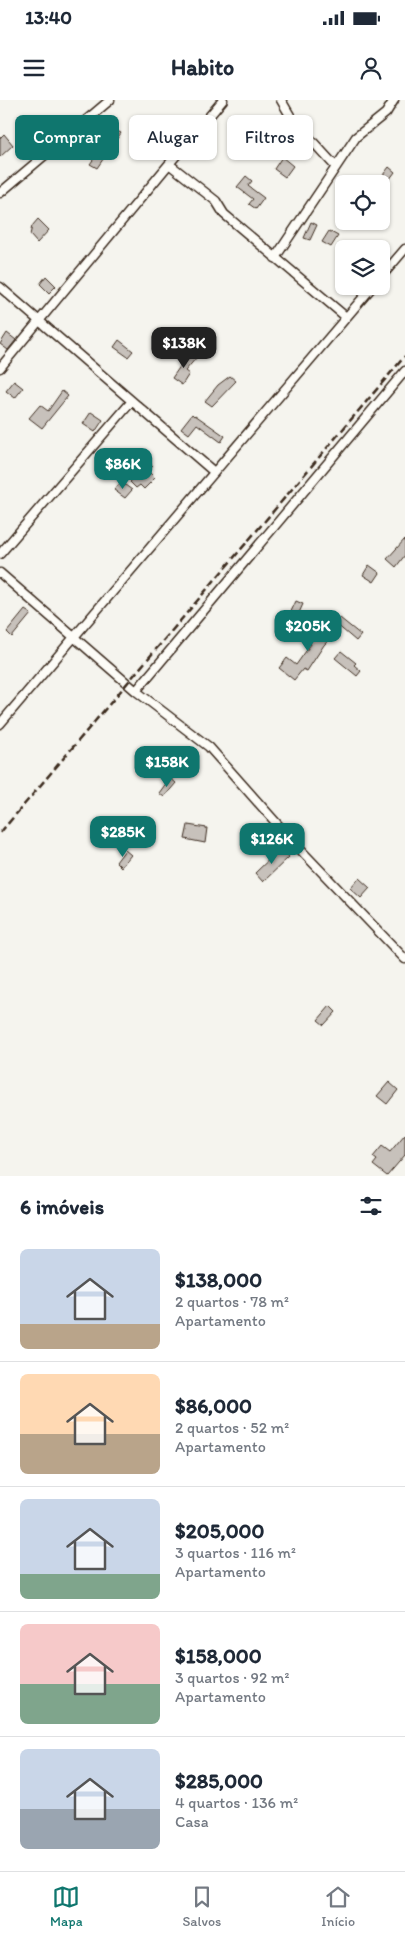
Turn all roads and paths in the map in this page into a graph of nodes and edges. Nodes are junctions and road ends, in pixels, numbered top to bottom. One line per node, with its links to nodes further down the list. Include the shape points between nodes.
1 (110, 100): 7 (street)
2 (223, 100): 5 (street)
3 (282, 100): 6 (street, via 292,119)
4 (394, 100): 6 (street, via 386,113 356,137)
5 (169, 164): 9 (street, via 216,201 224,214); 14 (street)
6 (336, 167): 9 (street)
7 (0, 193)
8 (405, 249): 10 (street)
9 (275, 258): 13 (street)
10 (390, 266)
11 (0, 287): 14 (street)
12 (365, 295): 13 (street)
13 (346, 317): 18 (street)
14 (39, 321): 15 (street); 17 (street)
15 (0, 368)
16 (405, 371): 22 (street)
17 (132, 401): 18 (street); 19 (street)
18 (214, 472): 21 (street)
19 (0, 554)
20 (0, 573): 21 (street)
21 (75, 637): 22 (street); 23 (street)
22 (136, 691): 24 (street, via 209,747 294,843)
23 (0, 724)
24 (405, 959)

